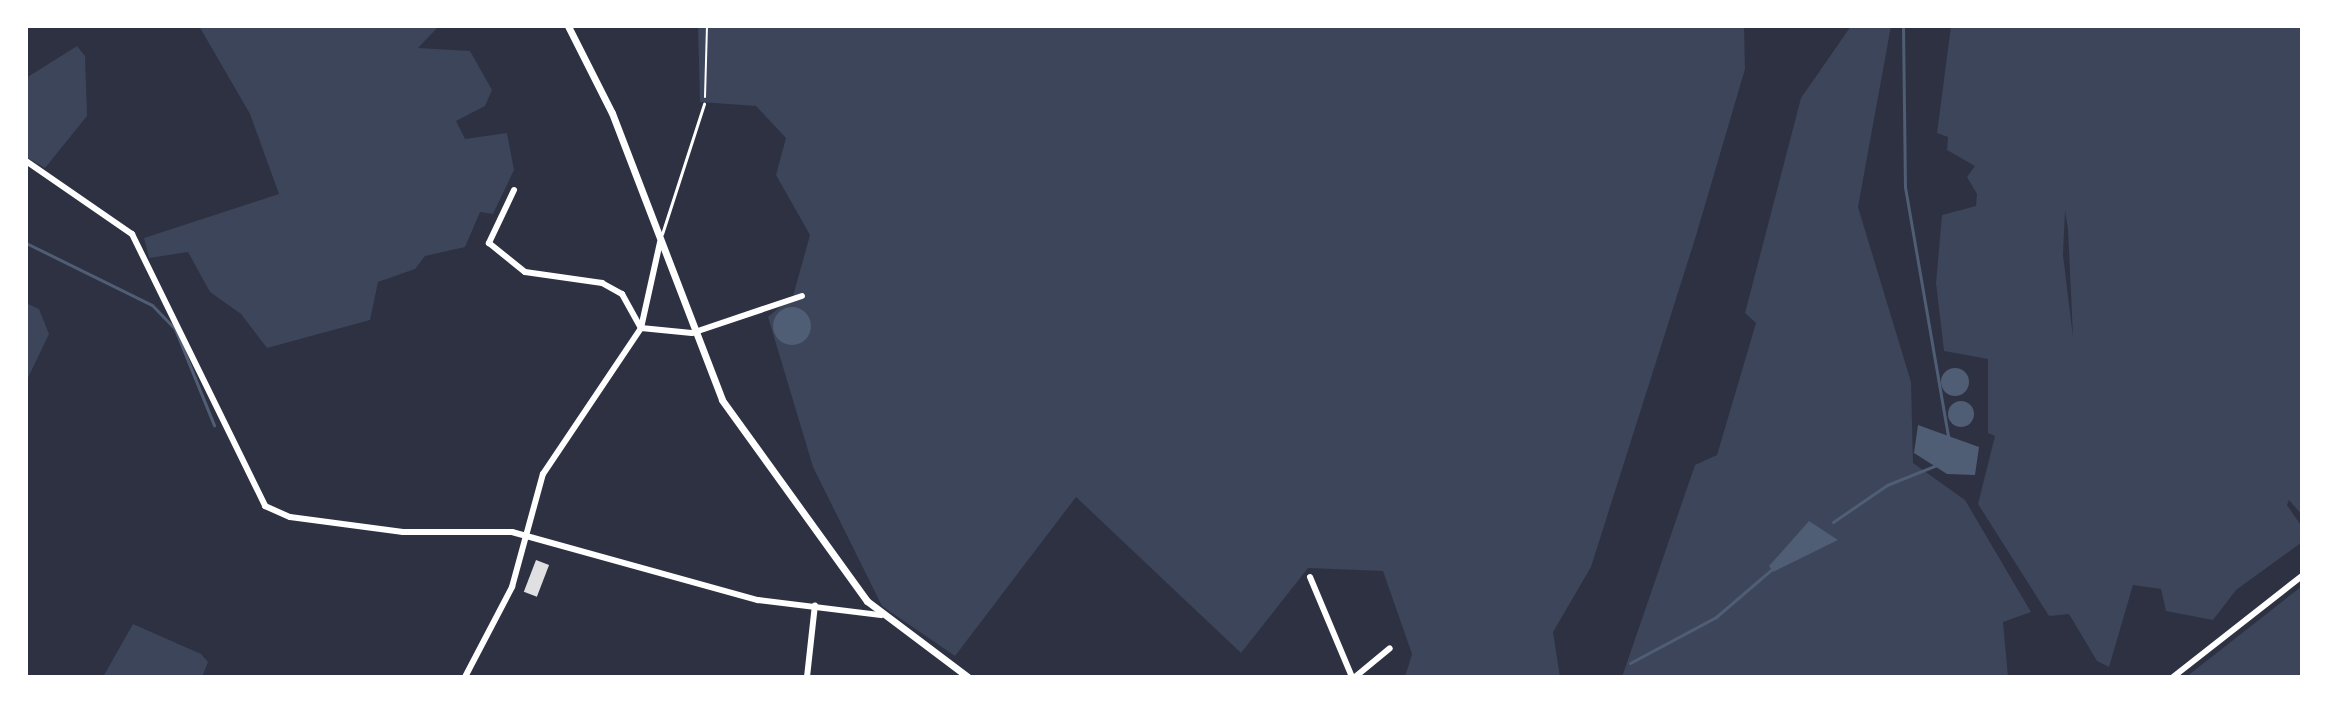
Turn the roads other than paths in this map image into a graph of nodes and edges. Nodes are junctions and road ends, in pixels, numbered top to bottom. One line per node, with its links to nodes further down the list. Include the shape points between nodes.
1 (568, 26): 5 (street)
2 (704, 104): 5 (lane)
3 (26, 161): 9 (street, via 132,234 265,506 290,517 403,532)
4 (514, 190): 7 (street, via 489,243 525,272 602,283 622,294)
5 (662, 234): 7 (street); 8 (street)
6 (802, 296): 8 (street)
7 (641, 328): 8 (street); 9 (street, via 543,474)
8 (692, 333): 13 (street, via 722,400)
9 (525, 534): 12 (street, via 758,600); 15 (street, via 512,587)
10 (2302, 576): 19 (street)
11 (1310, 577): 18 (street)
12 (815, 605): 13 (street); 16 (street)
13 (881, 615): 17 (street)
14 (1390, 648): 18 (street)
15 (465, 677)
16 (807, 677)
17 (968, 677)
18 (1354, 677)
19 (2173, 677)

